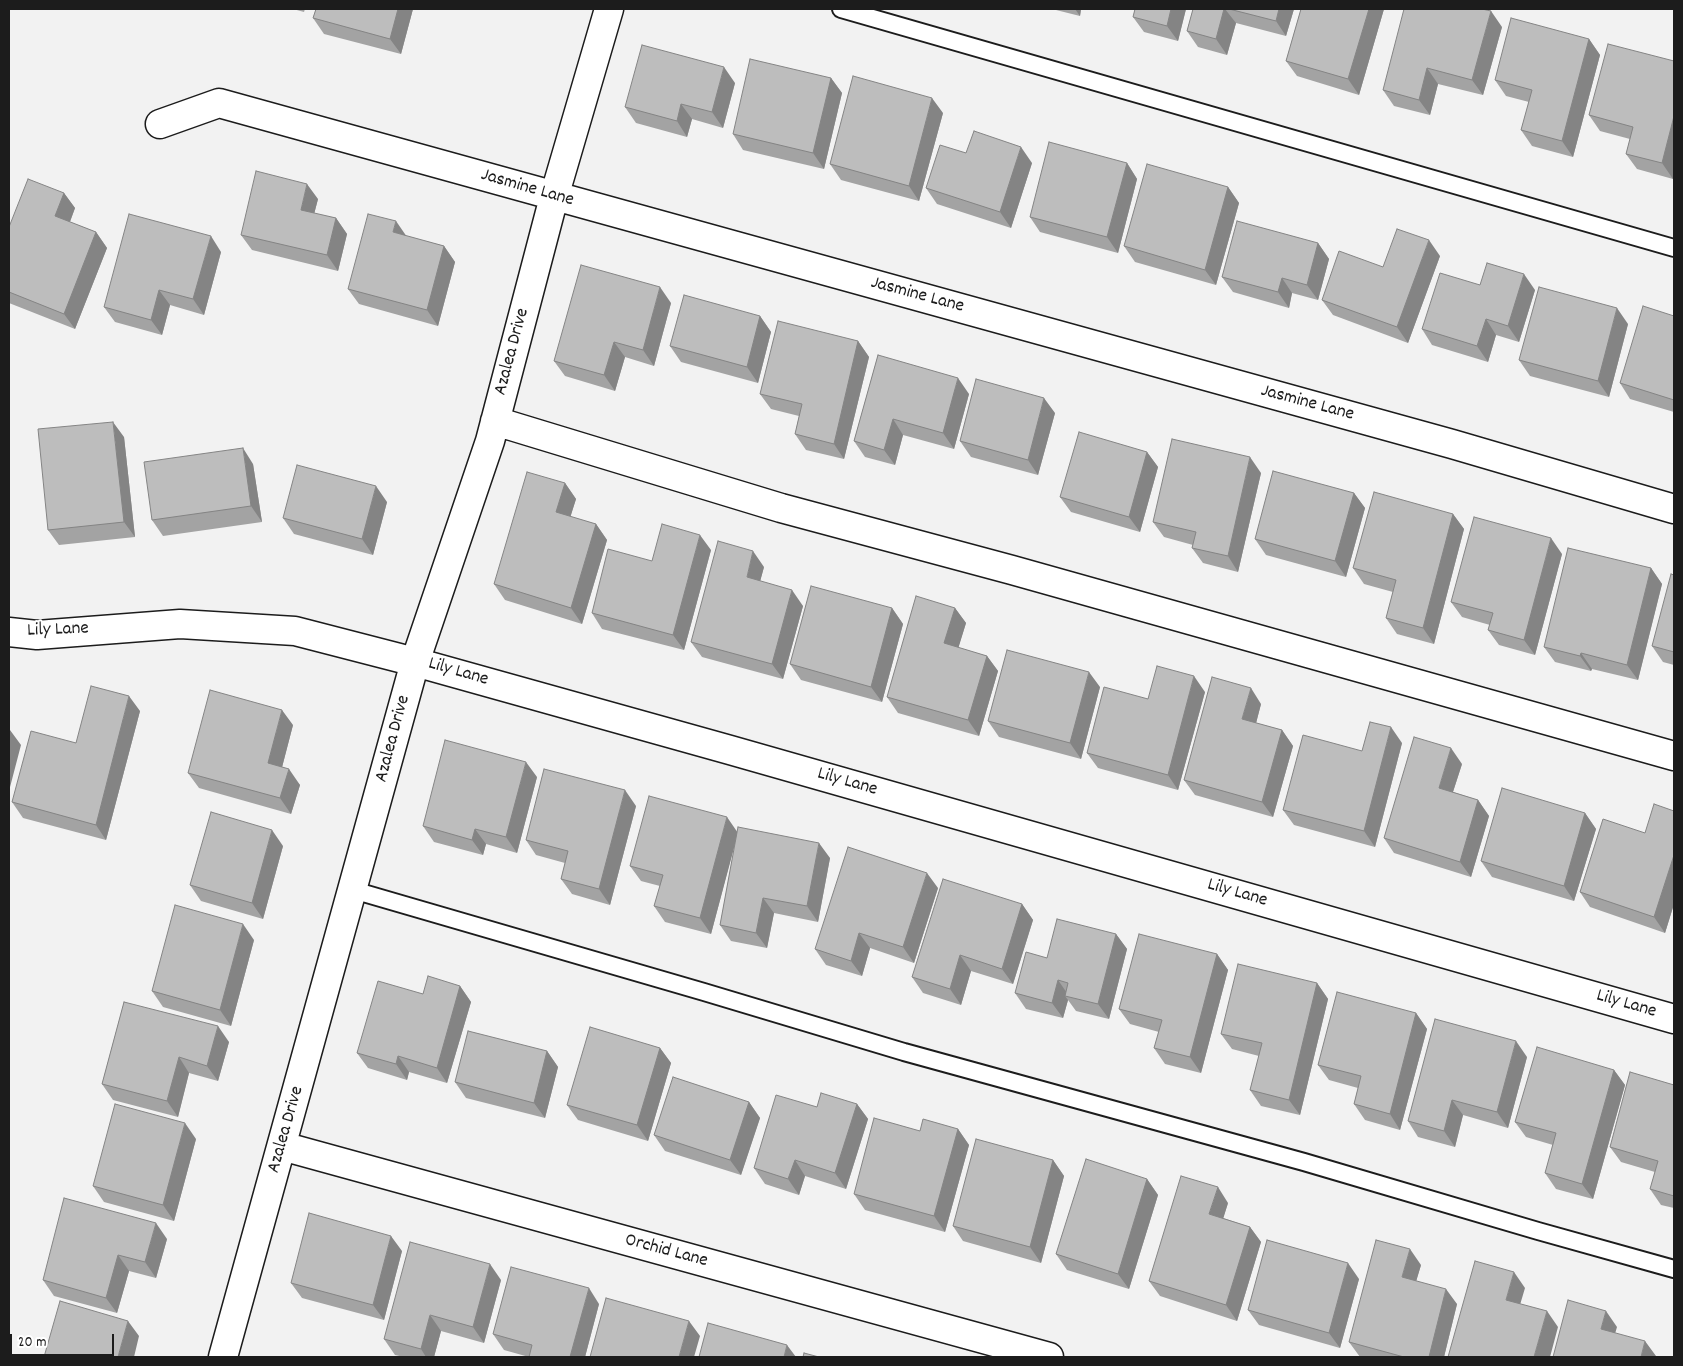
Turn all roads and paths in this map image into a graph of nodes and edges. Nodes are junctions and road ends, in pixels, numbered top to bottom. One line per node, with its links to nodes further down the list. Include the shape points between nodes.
1 (609, 9): 4 (street, Azalea Drive)
2 (840, 9): 5 (lane)
3 (160, 124): 4 (street, Jasmine Lane, via 220,103)
4 (554, 196): 6 (street, Azalea Drive); 7 (street, Jasmine Lane, via 1452,444)
5 (1674, 248)
6 (495, 421): 9 (street, Azalea Drive); 10 (street, via 781,508)
7 (1674, 509)
8 (9, 632): 9 (street, Lily Lane, via 37,634 180,624 295,631)
9 (415, 662): 11 (street, Azalea Drive); 12 (street, Lily Lane)
10 (1674, 756)
11 (352, 890): 13 (street, Azalea Drive); 14 (lane, via 914,1054)
12 (1674, 1019)
13 (282, 1146): 15 (street, Azalea Drive); 16 (street, Orchid Lane)
14 (1674, 1269)
15 (223, 1357)
16 (1049, 1357)

